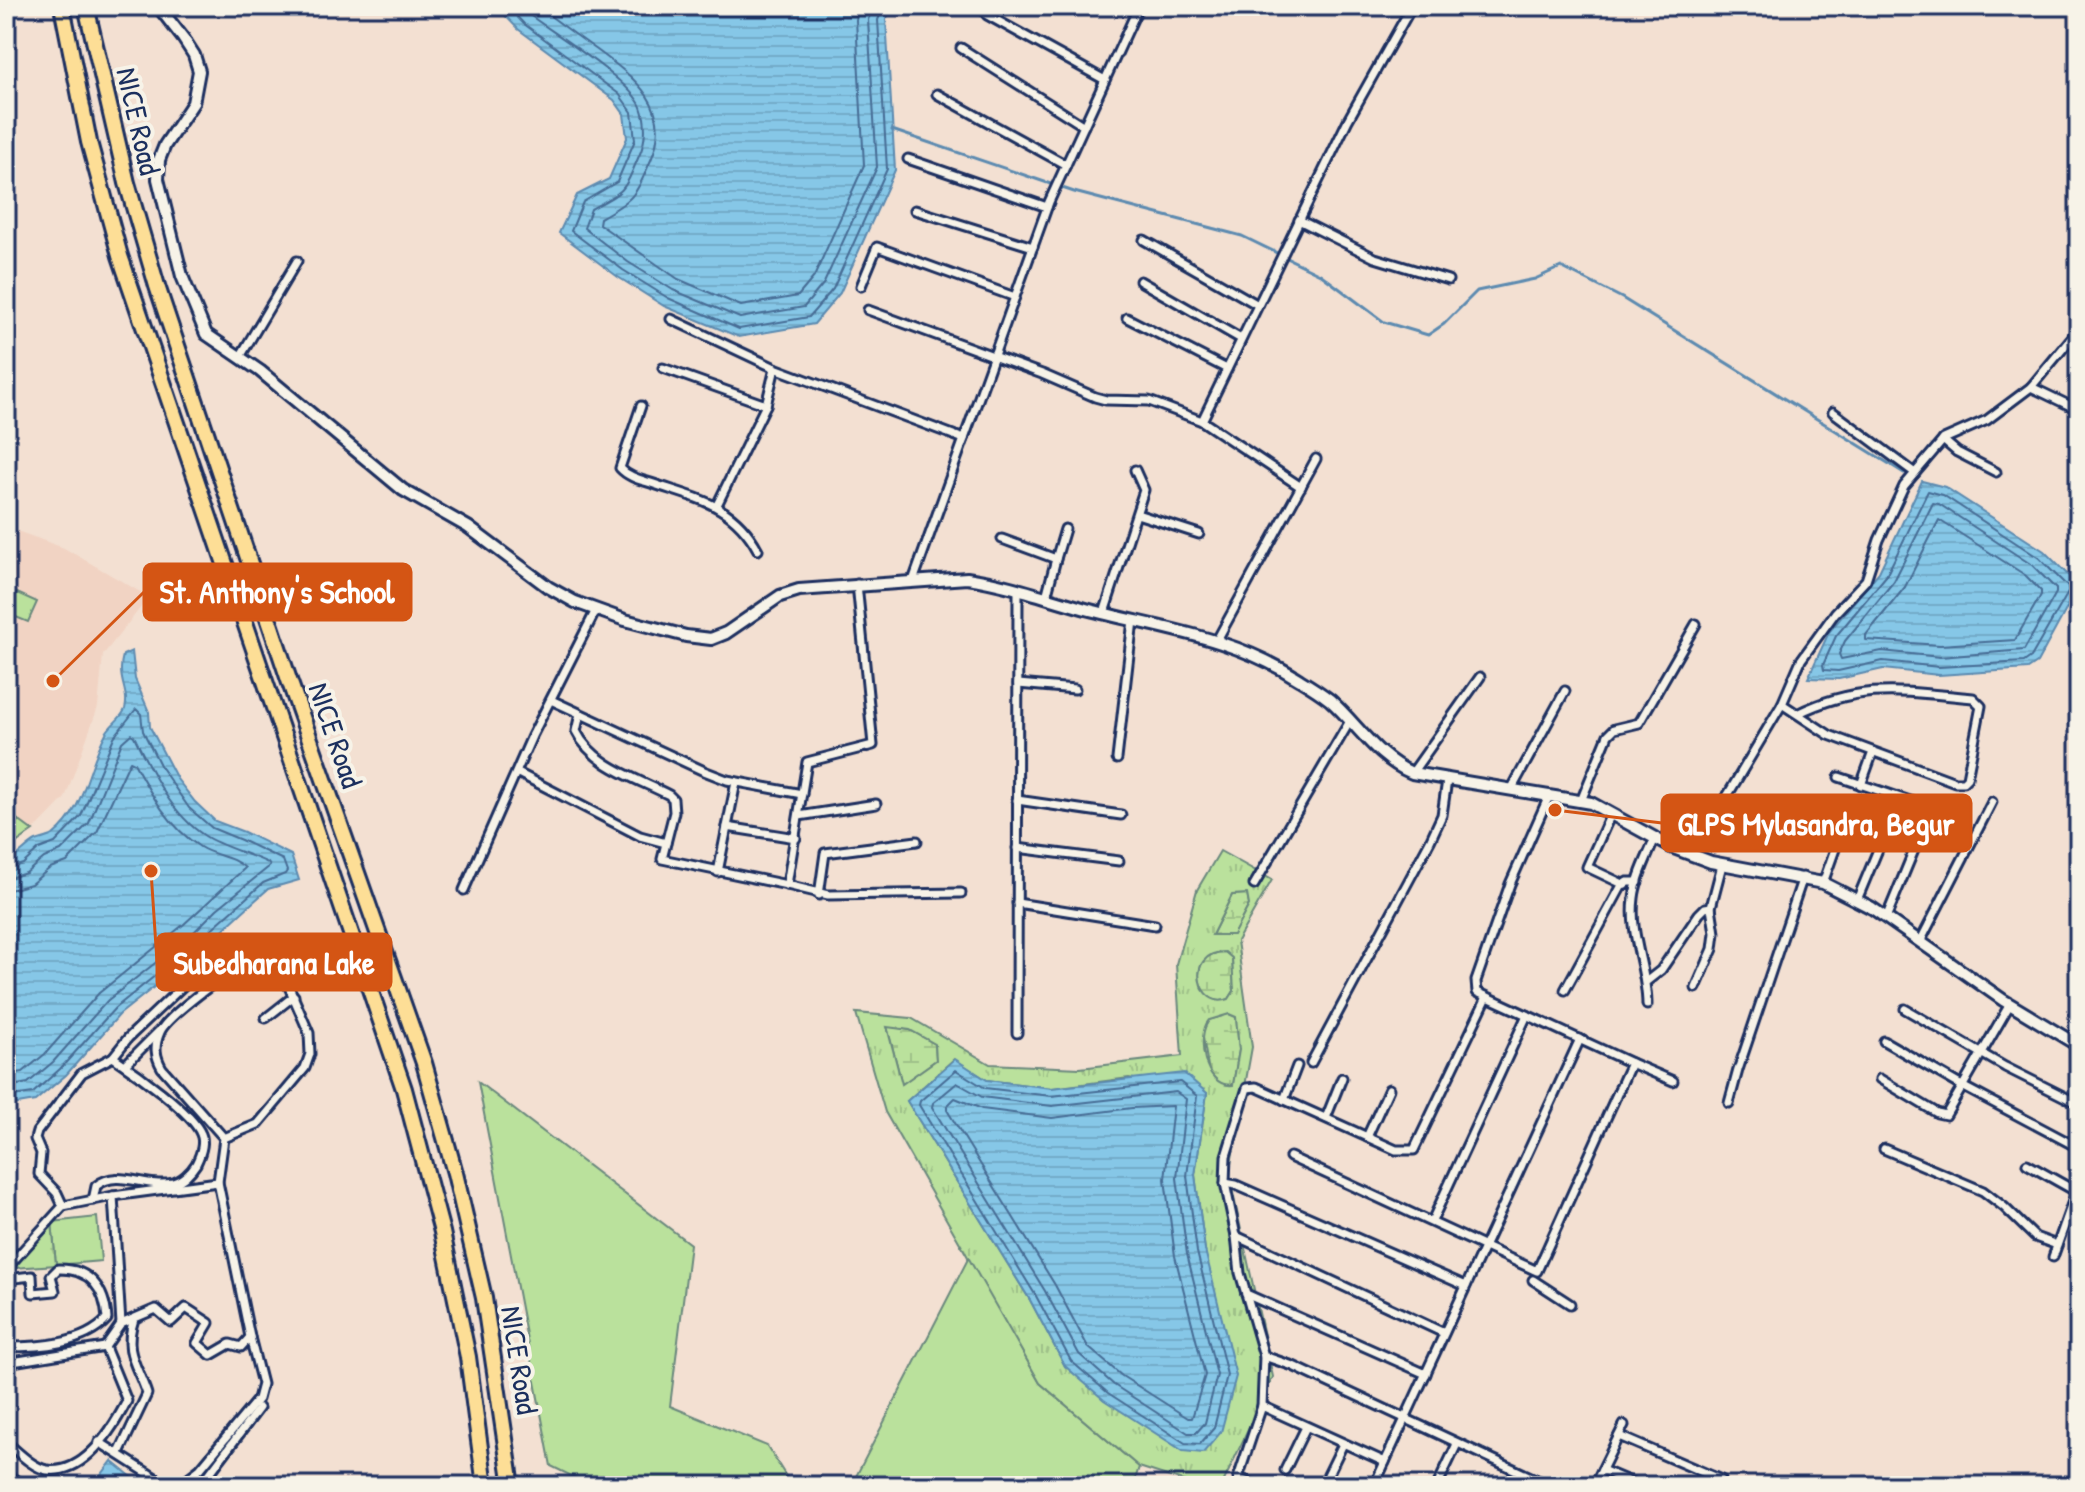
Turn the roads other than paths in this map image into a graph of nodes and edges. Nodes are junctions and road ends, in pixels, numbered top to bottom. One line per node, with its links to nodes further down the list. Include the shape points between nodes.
1 (62, 6): 203 (highway, NICE Road, via 89,142 120,256 404,1089 468,1357)
2 (86, 6): 204 (highway, NICE Road, via 119,153 157,286 428,1077 484,1298)
3 (158, 6): 29 (street, via 194,55 199,71 193,103 159,160 158,179 182,276 206,334)
4 (1139, 6): 8 (street)
5 (1412, 6): 15 (street)
6 (987, 15): 8 (street)
7 (961, 48): 10 (street)
8 (1105, 80): 10 (street)
9 (937, 94): 12 (street)
10 (1084, 126): 12 (street)
11 (908, 159): 13 (street)
12 (1066, 165): 13 (street)
13 (1047, 207): 17 (street)
14 (915, 210): 17 (street)
15 (1299, 220): 19 (street, via 1375,258); 23 (street)
16 (1144, 240): 23 (street)
17 (1033, 247): 22 (street)
18 (297, 261): 29 (street)
19 (1448, 280)
20 (1140, 281): 28 (street)
21 (861, 286): 22 (street, via 877,247)
22 (1015, 297): 30 (street)
23 (1258, 305): 28 (street)
24 (868, 310): 30 (street)
25 (1127, 318): 33 (street)
26 (671, 319): 32 (street)
27 (2079, 329): 34 (street)
28 (1241, 339): 33 (street)
29 (240, 357): 58 (street, via 403,490 468,527 548,587)
30 (994, 357): 39 (street, via 1095,397 1149,401); 40 (street)
31 (663, 368): 35 (street)
32 (775, 368): 35 (street); 40 (street)
33 (1227, 369): 39 (street)
34 (2031, 387): 37 (street); 41 (street, via 1987,420)
35 (766, 405): 47 (street)
36 (641, 406): 47 (street, via 620,468 632,477)
37 (2079, 410)
38 (1833, 412): 45 (street)
39 (1202, 421): 46 (street)
40 (964, 439): 54 (street)
41 (1943, 440): 44 (street); 45 (street)
42 (1316, 459): 46 (street)
43 (1135, 470): 48 (street, via 1144,490)
44 (1996, 472)
45 (1915, 473): 68 (street, via 1879,540 1866,580 1801,660)
46 (1301, 487): 62 (street)
47 (717, 505): 52 (street, via 747,529)
48 (1137, 514): 50 (street); 59 (street)
49 (1065, 529): 53 (street)
50 (1199, 534)
51 (1002, 539): 53 (street)
52 (758, 550)
53 (1056, 559): 57 (street)
54 (913, 581): 55 (street); 56 (street, via 967,578)
55 (857, 584): 58 (street, via 780,596 711,639); 81 (street, via 873,745 807,762)
56 (1018, 589): 57 (street); 64 (street)
57 (1046, 597): 59 (street)
58 (596, 610): 67 (street)
59 (1104, 613): 60 (street)
60 (1133, 620): 62 (street); 73 (street)
61 (1696, 624): 85 (street, via 1639,723 1608,735)
62 (1217, 640): 71 (street, via 1298,678)
63 (1480, 677): 75 (street)
64 (1018, 684): 65 (street); 84 (street)
65 (1075, 689)
66 (1565, 691): 80 (street)
67 (551, 700): 69 (street); 74 (street)
68 (1782, 704): 70 (street); 99 (street, via 1723,803)
69 (580, 714): 78 (street); 98 (street, via 576,731 586,749 673,799)
70 (1797, 714): 72 (street, via 1829,735); 72 (street, via 1865,691 1973,698 1981,706 1963,782)
71 (1350, 721): 75 (street, via 1378,751); 108 (street)
72 (1873, 752): 79 (street)
73 (1117, 759)
74 (518, 773): 98 (street, via 640,836); 110 (street)
75 (1412, 773): 77 (street)
76 (1839, 777): 79 (street)
77 (1447, 780): 80 (street); 138 (street, via 1442,815 1430,841)
78 (736, 782): 81 (street); 94 (street)
79 (1861, 785): 83 (street)
80 (1511, 790): 82 (street)
81 (802, 794): 91 (street)
82 (1549, 796): 85 (street); 124 (street, via 1476,981 1477,992)
83 (1899, 799): 88 (street); 113 (street)
84 (1017, 800): 90 (street); 100 (street)
85 (1581, 801): 89 (street)
86 (1992, 802): 118 (street)
87 (876, 804): 91 (street)
88 (1931, 809): 92 (street); 116 (street)
89 (1611, 814): 96 (street); 109 (street, via 1587,867)
90 (1121, 815)
91 (799, 816): 95 (street)
92 (1954, 816)
93 (1846, 818): 106 (street)
94 (727, 827): 95 (street); 103 (street)
95 (796, 838): 107 (street)
96 (1655, 838): 99 (street); 105 (street)
97 (917, 841): 112 (street, via 825,853)
98 (666, 843): 103 (street, via 662,859)
99 (1671, 847): 102 (street)
100 (1017, 848): 101 (street); 114 (street)
101 (1119, 861)
102 (1722, 865): 104 (street); 115 (street)
103 (718, 872): 107 (street)
104 (1803, 877): 106 (street); 148 (street)
105 (1638, 882): 109 (street); 119 (street, via 1634,915)
106 (1823, 883): 113 (street)
107 (787, 885): 112 (street)
108 (1254, 885)
109 (1625, 885): 122 (street)
110 (464, 890)
111 (961, 893): 112 (street)
112 (819, 895)
113 (1857, 900): 116 (street)
114 (1017, 903): 117 (street); 132 (street)
115 (1711, 907): 119 (street, via 1699,914 1661,970); 121 (street, via 1713,949)
116 (1886, 918): 118 (street)
117 (1155, 925)
118 (1920, 942): 125 (street)
119 (1647, 981): 126 (street)
120 (187, 982): 137 (street)
121 (1696, 988)
122 (1565, 990)
123 (294, 996): 129 (street); 131 (street, via 280,966 258,953); 152 (street, via 309,1033 305,1068 258,1124)
124 (1487, 997): 128 (street); 151 (street, via 1418,1146 1403,1152)
125 (2010, 1004): 135 (street); 136 (street)
126 (1647, 1005)
127 (1905, 1009): 136 (street)
128 (1527, 1015): 133 (street); 163 (street)
129 (266, 1018)
130 (2079, 1024): 135 (street)
131 (161, 1029): 140 (street); 152 (street, via 157,1059)
132 (1017, 1033)
133 (1580, 1039): 139 (street); 165 (street)
134 (1884, 1041): 145 (street)
135 (2075, 1043)
136 (1982, 1052): 145 (street); 149 (street)
137 (113, 1057): 140 (street); 162 (street, via 82,1073 35,1139 41,1153 39,1174)
138 (1311, 1063)
139 (1631, 1063): 144 (street); 165 (street, via 1537,1271)
140 (125, 1065): 161 (street, via 195,1125 202,1136 200,1155 194,1168 174,1183 107,1177 96,1186)
141 (1297, 1066): 147 (street)
142 (1342, 1078): 150 (street)
143 (1880, 1079): 145 (street, via 1946,1115)
144 (1673, 1081)
145 (1962, 1086): 153 (street)
146 (1389, 1089): 151 (street)
147 (1284, 1100): 150 (street); 158 (street, via 1247,1088 1231,1132)
148 (1729, 1103)
149 (2079, 1104)
150 (1326, 1118): 151 (street)
151 (1367, 1137)
152 (224, 1138): 157 (street)
153 (2079, 1148)
154 (1884, 1149): 166 (street, via 1983,1191 2035,1237)
155 (1290, 1157): 163 (street)
156 (2027, 1164): 159 (street)
157 (218, 1182): 160 (street); 177 (street)
158 (1225, 1183): 164 (street); 171 (street)
159 (2078, 1187): 166 (street)
160 (113, 1196): 161 (street); 175 (street)
161 (93, 1200): 162 (street)
162 (63, 1206): 168 (street)
163 (1432, 1221): 165 (street)
164 (1236, 1236): 172 (street); 176 (street)
165 (1484, 1245): 171 (street)
166 (2057, 1245): 167 (street)
167 (2053, 1257)
168 (6, 1269)
169 (6, 1279): 178 (street, via 32,1276 33,1293 55,1291 51,1276 58,1269 75,1271 101,1289 107,1319 57,1345)
170 (1533, 1280): 173 (street)
171 (1466, 1286): 176 (street)
172 (1246, 1294): 180 (street); 182 (street)
173 (1570, 1304)
174 (134, 1319): 175 (street); 177 (street, via 156,1309 171,1322 190,1308 209,1323 197,1343 211,1355 230,1344 241,1347); 193 (street, via 129,1350 147,1394)
175 (121, 1324): 179 (street)
176 (1444, 1333): 182 (street)
177 (250, 1337): 201 (street, via 262,1384 258,1399 200,1469)
178 (6, 1347)
179 (105, 1347): 181 (street); 190 (street, via 127,1401)
180 (1264, 1356): 183 (street); 185 (street)
181 (6, 1363)
182 (1426, 1374): 185 (street)
183 (1262, 1406): 187 (street); 205 (street, via 1238,1478)
184 (259, 1408): 202 (street)
185 (1405, 1420): 192 (street); 194 (street)
186 (1624, 1425): 188 (street)
187 (1306, 1427): 191 (street); 195 (street)
188 (1619, 1436): 196 (street); 211 (street, via 1721,1480)
189 (6, 1442): 190 (street, via 44,1470 71,1468)
190 (99, 1442): 193 (street)
191 (1343, 1444): 194 (street); 198 (street)
192 (1457, 1444): 207 (street); 208 (street)
193 (119, 1453): 200 (street)
194 (1385, 1462): 206 (street)
195 (1285, 1470)
196 (1602, 1470): 209 (street); 210 (street)
197 (6, 1474): 199 (street)
198 (1323, 1485)
199 (24, 1486)
200 (168, 1486)
201 (178, 1486)
202 (200, 1486)
203 (485, 1486)
204 (512, 1486)
205 (1259, 1486)
206 (1374, 1486)
207 (1437, 1486)
208 (1550, 1486)
209 (1594, 1486)
210 (1640, 1486)
211 (1719, 1486)

